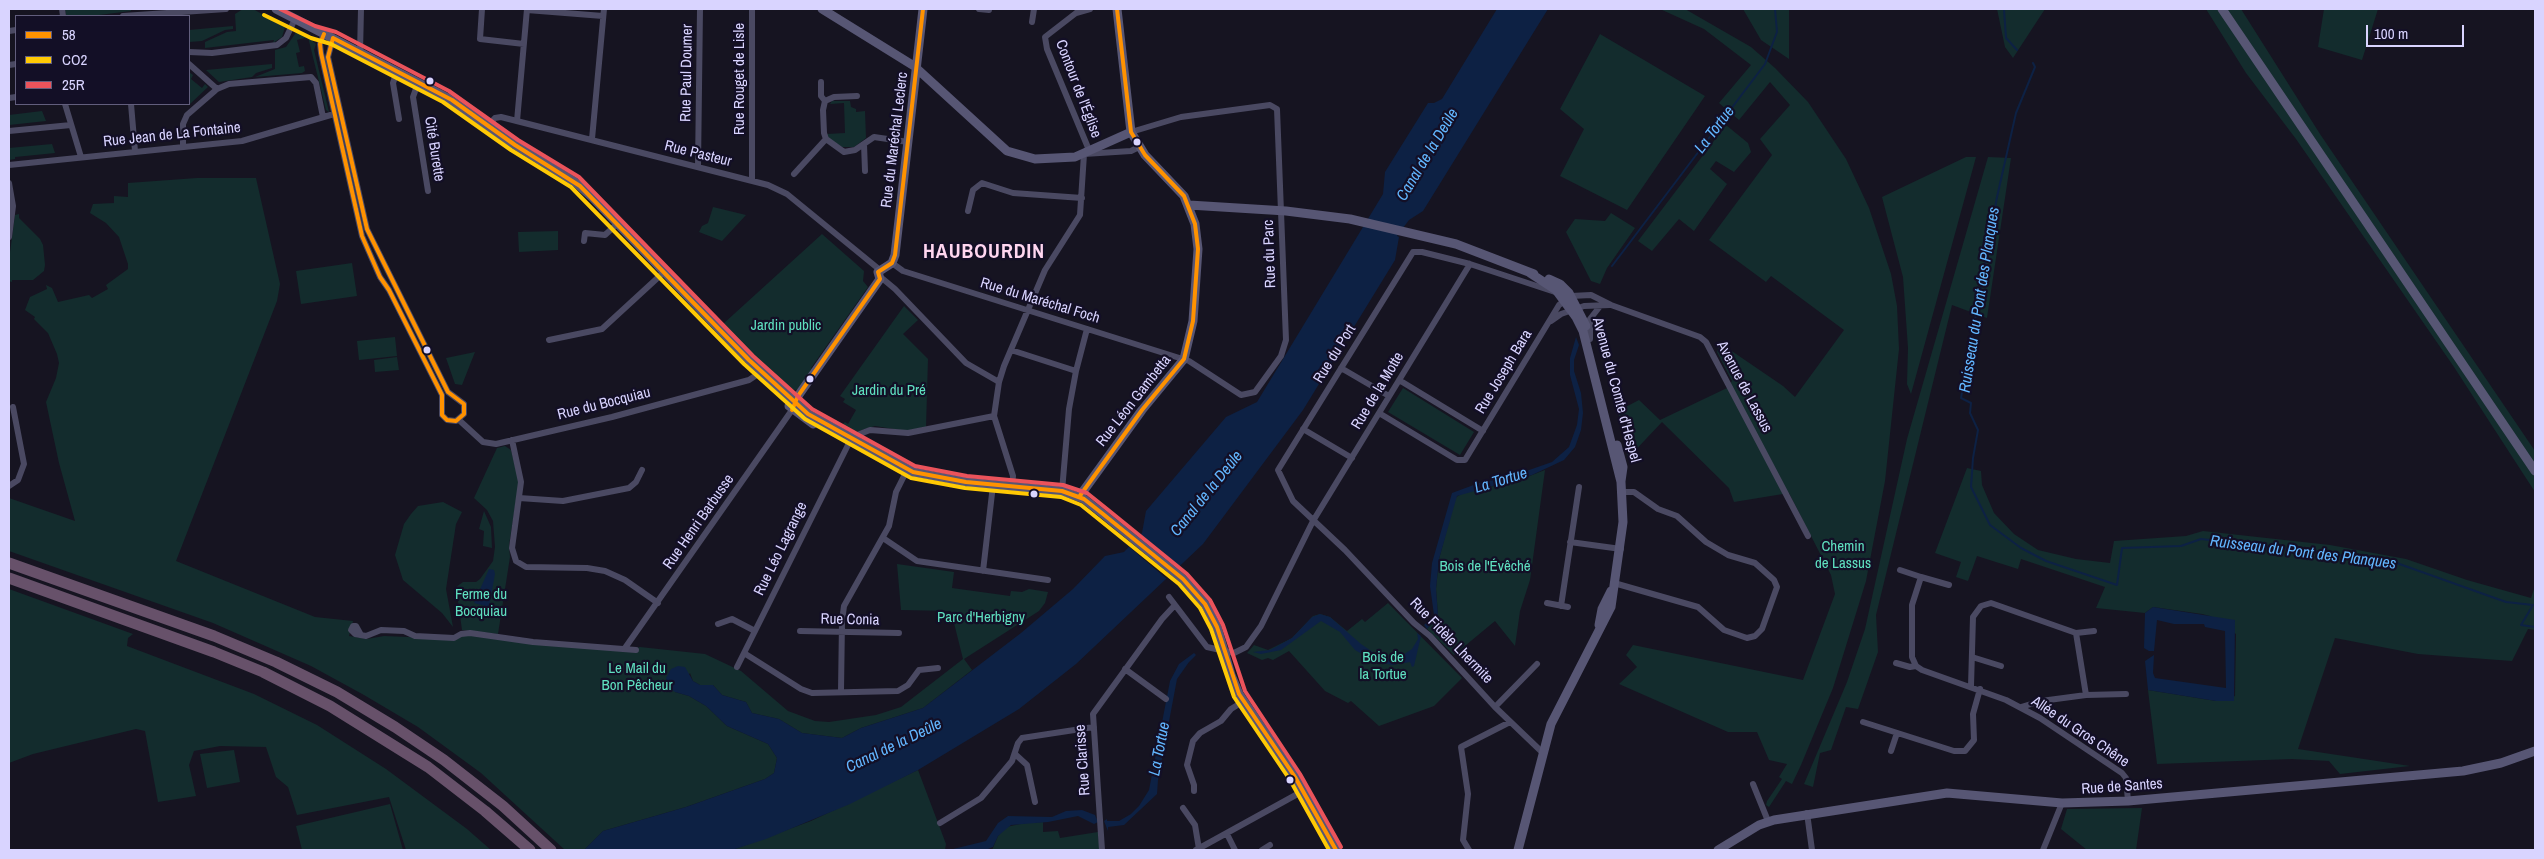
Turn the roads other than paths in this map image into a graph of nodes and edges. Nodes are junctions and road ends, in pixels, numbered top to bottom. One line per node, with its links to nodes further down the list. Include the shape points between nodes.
1 (226, 9): 17 (street)
2 (276, 9): 19 (street)
3 (361, 9): 24 (street)
4 (482, 9): 22 (street, via 480,39)
5 (527, 9): 18 (street); 22 (street)
6 (604, 9): 18 (street)
7 (700, 9): 53 (street, Rue Paul Doumer)
8 (752, 9): 56 (street, Rue Rouget de Lisle)
9 (822, 9): 26 (street)
10 (923, 9): 26 (street, Rue du Maréchal Leclerc)
11 (979, 9): 16 (street)
12 (1034, 9): 20 (street)
13 (1090, 9): 50 (street, Contour de l'Église, via 1076,13 1045,37)
14 (1117, 9): 42 (street, Rue Léon Gambetta)
15 (2222, 9): 103 (street)
16 (989, 10)
17 (145, 15)
18 (603, 16): 43 (street)
19 (295, 19): 21 (street); 23 (street, via 286,38 277,46)
20 (1032, 22)
21 (328, 36): 24 (street); 35 (street, via 320,50); 89 (street, via 328,55 367,229 445,387)
22 (524, 44): 38 (street)
23 (190, 52)
24 (360, 53): 27 (street)
25 (190, 65): 30 (street)
26 (917, 68): 45 (street, Rue du Maréchal Leclerc); 50 (street, via 1003,149 1035,159 1072,157)
27 (397, 72): 28 (street); 37 (street, via 393,83)
28 (418, 82): 40 (street); 58 (street, Cité Burette, via 413,97)
29 (821, 82): 32 (street, via 821,96)
30 (217, 89): 36 (street, via 229,84 308,76 316,82); 47 (street, via 184,120)
31 (857, 96): 32 (street, via 834,97)
32 (825, 101): 44 (street)
33 (65, 105): 39 (street)
34 (131, 105): 49 (street)
35 (334, 114): 36 (street, Rue Jean de La Fontaine); 90 (street, via 362,236 439,390)
36 (324, 117): 47 (street, Rue Jean de La Fontaine, via 246,140)
37 (399, 119)
38 (518, 121): 40 (street, Rue Pasteur, via 496,116); 43 (street, Rue Pasteur)
39 (72, 125): 41 (street); 51 (street)
40 (488, 126): 63 (street, via 578,188)
41 (9, 131)
42 (1131, 132): 48 (street, Rue Léon Gambetta); 50 (street); 61 (street, Rue du Parc, via 1181,117 1275,107)
43 (592, 139): 53 (street, Rue Pasteur)
44 (826, 139): 46 (street, via 844,152); 55 (street)
45 (908, 142): 46 (street, via 876,137); 67 (street, Rue du Maréchal Leclerc)
46 (864, 144): 54 (street)
47 (183, 146): 49 (street, Rue Jean de La Fontaine)
48 (1139, 147): 50 (street, via 1131,151); 60 (street, Rue Léon Gambetta)
49 (135, 151): 51 (street, Rue Jean de La Fontaine)
50 (1086, 152): 59 (street)
51 (81, 157): 52 (street, Rue Jean de La Fontaine)
52 (9, 165)
53 (698, 167): 56 (street, Rue Pasteur)
54 (865, 171)
55 (794, 174)
56 (752, 180): 70 (street, Rue Pasteur, via 787,194)
57 (9, 183): 64 (street, via 13,206)
58 (428, 191)
59 (1082, 198): 62 (street, via 1013,193 982,184 973,190); 74 (street, via 1080,215 1047,266)
60 (1189, 204): 61 (street, Avenue du Comte d'Hespel); 81 (street, Rue Léon Gambetta, via 1198,248 1193,321)
61 (1281, 210): 71 (street, Avenue du Comte d'Hespel, via 1350,219 1470,248 1556,282); 87 (street, Rue du Parc, via 1286,344 1265,381)
62 (968, 211)
63 (616, 225): 65 (street, via 605,235 585,233); 69 (street)
64 (9, 237)
65 (584, 242)
66 (1413, 252): 68 (street, Avenue de Lassus); 82 (street, Rue du Port)
67 (892, 263): 70 (street); 74 (street, Rue du Maréchal Foch, via 900,270)
68 (1470, 264): 71 (street, Avenue de Lassus); 85 (street, Rue de la Motte)
69 (663, 273): 79 (street, via 602,329); 84 (street)
70 (881, 274): 86 (street, Rue Pasteur, via 966,363); 91 (street)
71 (1564, 296): 73 (street, Avenue de Lassus, via 1591,295); 75 (street, Avenue du Comte d'Hespel); 76 (street, Rue Joseph Bara)
72 (1601, 305): 73 (street, Avenue de Lassus); 75 (street, Avenue de Lassus); 78 (street, via 1590,319)
73 (1610, 306): 115 (street, Avenue de Lassus, via 1700,337 1706,342)
74 (1028, 309): 77 (street, Rue du Maréchal Foch); 80 (street)
75 (1575, 309): 76 (street, Rue Joseph Bara); 78 (street, Avenue du Comte d'Hespel); 105 (street, Avenue du Comte d'Hespel, via 1586,340)
76 (1546, 325): 97 (street, Rue Joseph Bara)
77 (1088, 328): 81 (street, Rue du Maréchal Foch); 83 (street)
78 (1590, 339): 105 (street, Avenue du Comte d'Hespel, via 1622,463)
79 (549, 340)
80 (1011, 350): 83 (street); 86 (street)
81 (1184, 359): 87 (street, Rue du Maréchal Foch, via 1240,395); 112 (street, Rue Léon Gambetta)
82 (1341, 368): 88 (street); 96 (street, Rue du Port)
83 (1076, 371): 110 (street, via 1066,433)
84 (759, 374): 91 (street); 98 (street, Rue du Bocquiau, via 749,380 612,417)
85 (1399, 380): 88 (street, Rue de la Motte); 97 (street)
86 (999, 382): 94 (street)
87 (1251, 394)
88 (1389, 396): 93 (street, Rue de la Motte)
89 (455, 398): 90 (street, via 449,398); 95 (street, via 461,400 465,407)
90 (442, 405): 95 (street, via 441,413 445,419)
91 (793, 406): 99 (street); 128 (street, Rue Henri Barbusse)
92 (13, 408): 107 (street, via 24,464 18,480)
93 (1379, 413): 97 (street, Rue Joseph Bara, via 1461,461 1466,459); 100 (street, Rue de la Motte)
94 (994, 416): 99 (street, via 908,433 870,430 858,433); 108 (street, via 1012,475)
95 (459, 420): 98 (street, Rue du Bocquiau, via 486,443)
96 (1303, 429): 100 (street); 102 (street, Rue du Port)
97 (1484, 431)
98 (512, 440): 113 (street, via 521,482)
99 (849, 441): 104 (street); 132 (street, Rue Léo Lagrange)
100 (1352, 458): 114 (street, Rue de la Motte)
101 (642, 470): 113 (street, via 634,485 622,489 563,501)
102 (1278, 470): 114 (street, Rue Fidèle Lhermite, via 1290,498)
103 (2535, 471)
104 (906, 472): 106 (street); 116 (street, via 896,492 891,523)
105 (1621, 482): 111 (street, Avenue du Comte d'Hespel)
106 (992, 485): 108 (street); 120 (street)
107 (9, 486)
108 (1012, 486): 110 (street)
109 (1579, 488): 117 (street)
110 (1062, 491): 112 (street)
111 (1622, 492): 118 (street, Avenue du Comte d'Hespel); 125 (street, via 1636,493 1658,509 1677,516 1706,542 1728,555 1755,563 1774,580 1777,587 1762,629 1755,636 1746,638 1724,630 1698,607)
112 (1079, 497): 141 (street, via 1195,591 1207,607)
113 (520, 498): 128 (street, via 512,551 519,564 605,571 625,580)
114 (1313, 521): 141 (street, Rue de la Motte, via 1259,630 1240,651); 158 (street, Rue Fidèle Lhermite)
115 (1808, 536)
116 (883, 538): 120 (street, via 917,562); 135 (street, via 846,602)
117 (1570, 542): 118 (street); 129 (street, via 1564,606)
118 (1621, 549): 125 (street, Avenue du Comte d'Hespel)
119 (9, 563): 181 (highway, via 214,636 337,692 444,760 503,806)
120 (983, 570): 124 (street)
121 (1900, 570): 122 (street)
122 (1921, 577): 126 (street); 146 (street, via 1912,605 1912,657)
123 (9, 578): 180 (highway, via 214,652 263,672 330,706 428,767)
124 (1048, 580)
125 (1614, 583): 166 (street, Avenue du Comte d'Hespel, via 1611,607 1556,713)
126 (1949, 585)
127 (1169, 598): 130 (street)
128 (658, 603): 139 (street, Rue Henri Barbusse)
129 (1547, 603)
130 (1175, 605): 141 (street, via 1203,644); 150 (street, Rue Clarisse)
131 (718, 624): 132 (street, via 732,619)
132 (755, 631): 142 (street, Rue Léo Lagrange)
133 (2094, 631): 137 (street)
134 (800, 632): 135 (street, Rue Conia)
135 (842, 632): 136 (street, Rue Conia); 153 (street)
136 (899, 633)
137 (2076, 633): 143 (street, via 1988,604 1972,617); 155 (street)
138 (362, 635): 139 (street, via 369,636 381,630 414,636 454,638 461,634)
139 (625, 648): 140 (street)
140 (636, 650)
141 (1224, 652): 157 (street, via 1230,675)
142 (744, 653): 148 (street, Rue Léo Lagrange); 153 (street, via 805,691)
143 (1972, 657): 147 (street); 151 (street)
144 (1896, 663): 146 (street, Allée du Gros Chêne)
145 (1537, 664): 158 (street)
146 (1916, 666): 151 (street, Allée du Gros Chêne)
147 (2001, 666)
148 (737, 667)
149 (938, 668): 153 (street, via 919,670 908,685 898,691)
150 (1125, 669): 156 (street); 162 (street, Rue Clarisse, via 1095,710)
151 (1972, 686): 152 (street, Allée du Gros Chêne)
152 (1980, 689): 159 (street, Allée du Gros Chêne); 163 (street, via 1973,714 1971,747 1962,752)
153 (841, 691)
154 (2126, 694): 155 (street)
155 (2086, 695): 159 (street)
156 (1166, 699)
157 (1244, 702): 169 (street); 170 (street, via 1193,741 1187,765)
158 (1496, 706): 160 (street, Rue Fidèle Lhermite)
159 (2021, 707): 171 (street, Allée du Gros Chêne, via 2122,772 2126,778)
160 (1510, 722): 166 (street, Rue Fidèle Lhermite); 187 (street, via 1461,747 1468,794 1462,840)
161 (1863, 722): 163 (street)
162 (1094, 727): 167 (street, via 1025,737 1018,743); 182 (street, Rue Clarisse)
163 (1897, 733): 164 (street)
164 (1891, 751)
165 (2535, 751): 171 (street, Rue de Santes, via 2463,771)
166 (1543, 753): 188 (street)
167 (1015, 754): 172 (street, via 1027,765); 177 (street, via 981,798)
168 (1753, 784): 176 (street)
169 (1303, 790): 178 (street); 186 (street)
170 (1194, 791)
171 (2128, 801): 173 (street, Rue de Santes)
172 (1035, 802)
173 (2062, 803): 175 (street, Rue de Santes, via 1951,793); 191 (street)
174 (1183, 808): 183 (street, via 1195,825)
175 (1807, 813): 176 (street, Rue de Santes); 190 (street)
176 (1768, 821): 189 (street, Rue de Santes)
177 (940, 823)
178 (1227, 834): 183 (street); 184 (street)
179 (1270, 845): 185 (street)
180 (530, 850)
181 (551, 850)
182 (1102, 850)
183 (1198, 850)
184 (1235, 850)
185 (1262, 850)
186 (1336, 850)
187 (1469, 850)
188 (1518, 850)
189 (1718, 850)
190 (1812, 850)
191 (2043, 850)

